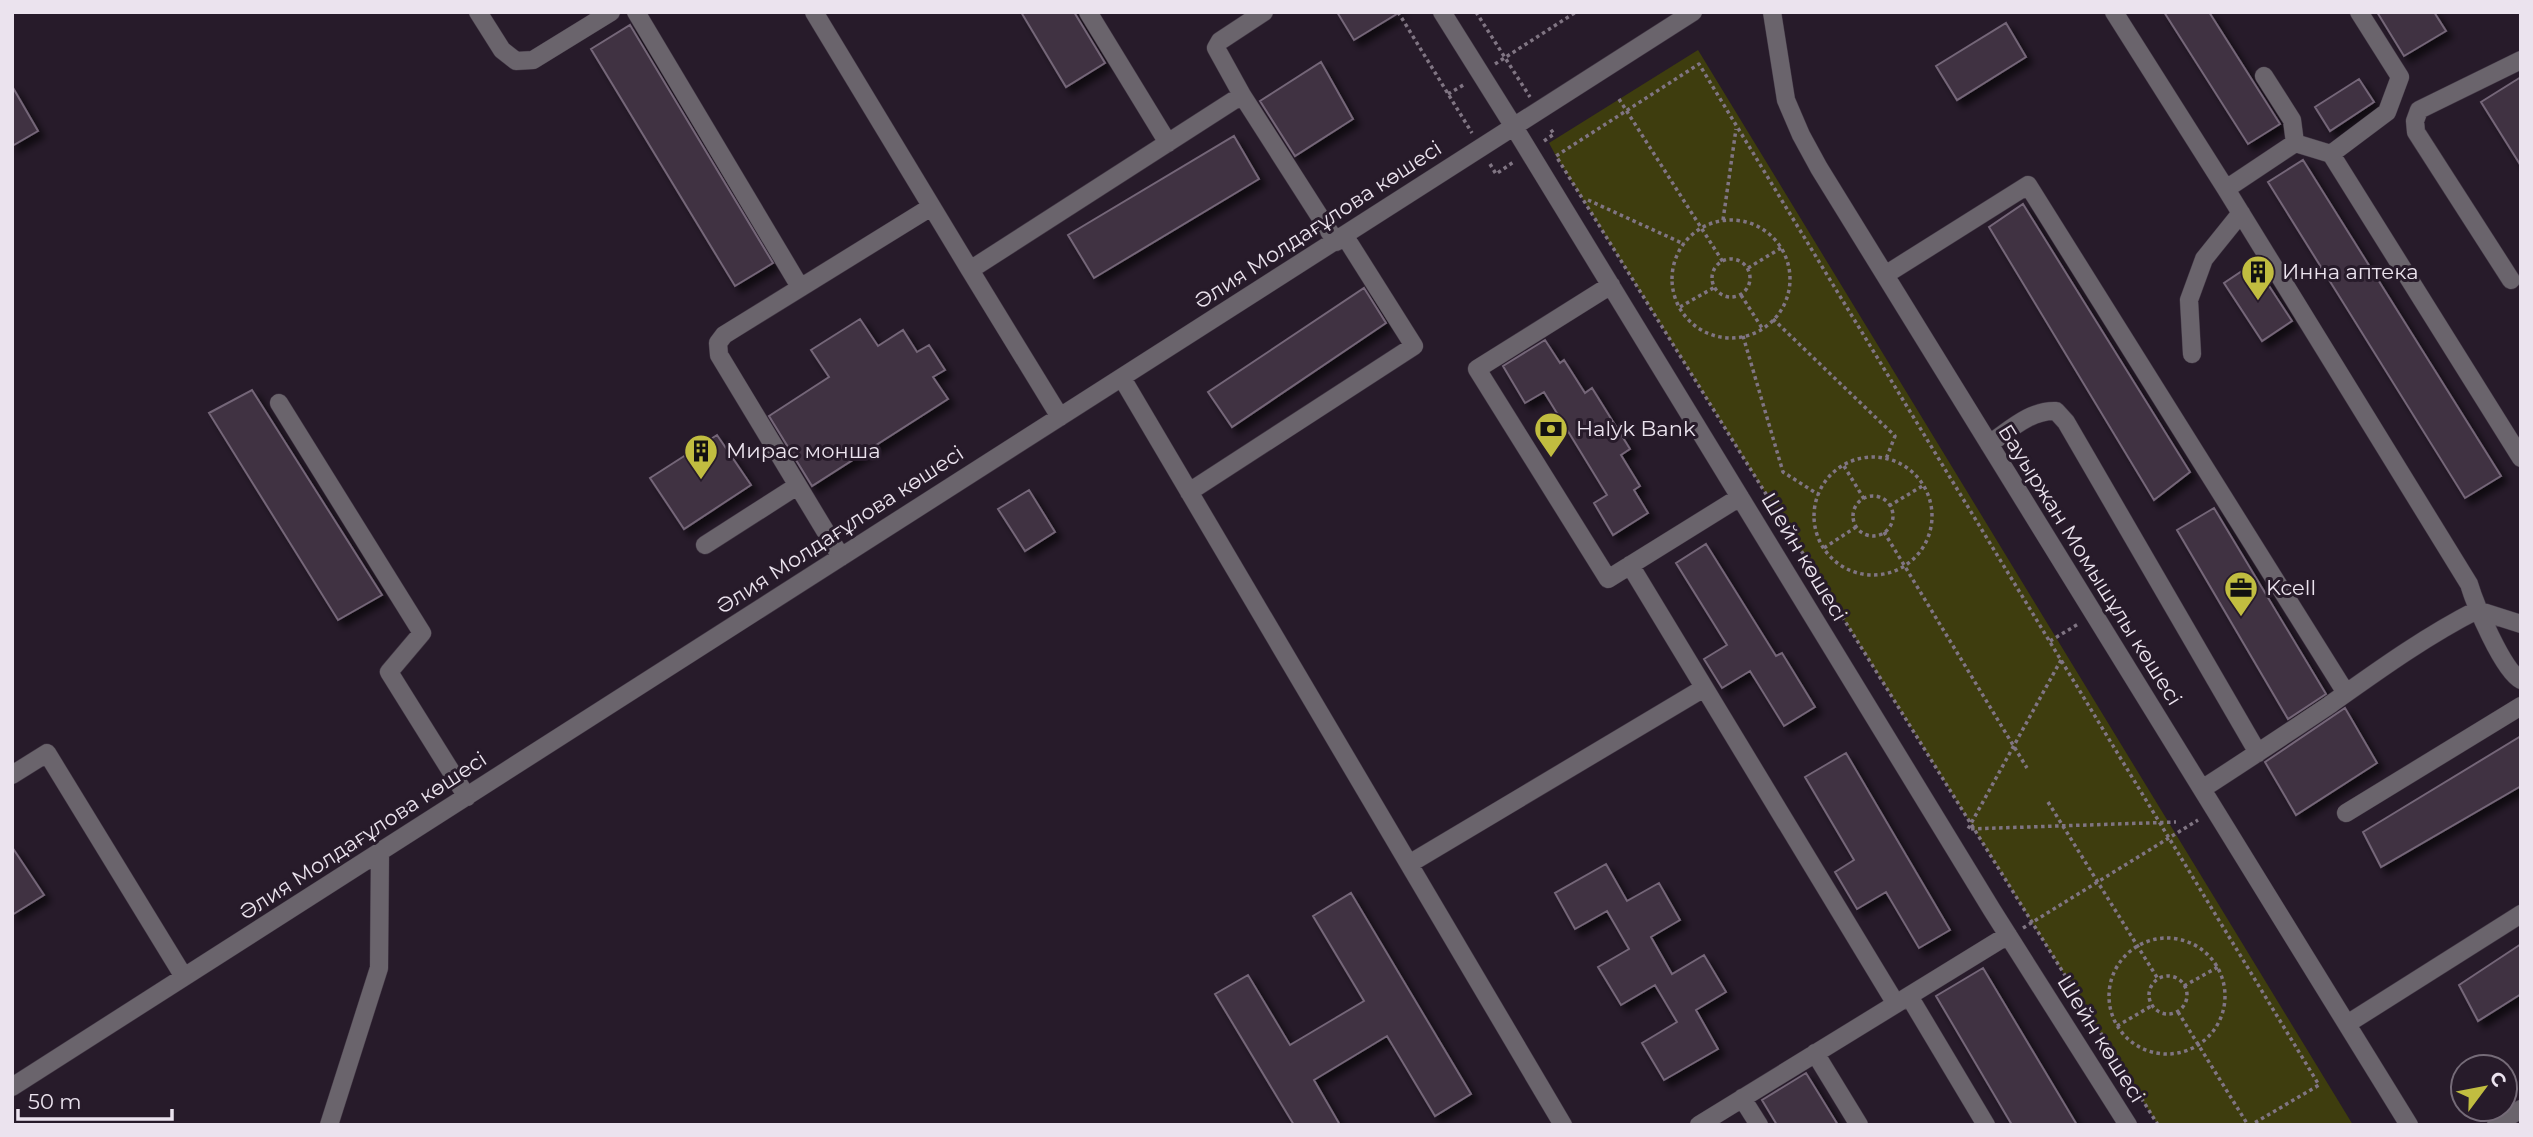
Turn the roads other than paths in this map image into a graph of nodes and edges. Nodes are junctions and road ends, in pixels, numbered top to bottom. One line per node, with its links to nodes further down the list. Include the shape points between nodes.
1 (478, 12): 2 (street, via 502,50 516,61 524,61 533,60)
2 (611, 12)
3 (636, 12): 27 (street)
4 (814, 12): 20 (street)
5 (1088, 12): 16 (street)
6 (1264, 12): 14 (street, via 1216,48)
7 (1442, 12): 15 (street, Шейн көшесі)
8 (1693, 12): 15 (street, Әлия Молдағұлова көшесі)
9 (1772, 12): 24 (street, Бауыржан Момышұлы көшесі, via 1786,100 1801,135)
10 (2114, 12): 19 (street)
11 (2359, 12): 18 (street, via 2400,77 2388,112)
12 (2521, 60): 25 (street, via 2419,110 2415,121 2416,132)
13 (2264, 76): 17 (street, via 2292,120)
14 (1242, 95): 16 (street); 22 (street)
15 (1514, 127): 22 (street, Әлия Молдағұлова көшесі); 26 (street, Шейн көшесі)
16 (1168, 143): 23 (street)
17 (2295, 143): 18 (street); 19 (street)
18 (2331, 154): 33 (street)
19 (2226, 189): 21 (street)
20 (931, 207): 23 (street); 27 (street)
21 (2241, 213): 28 (street, via 2204,259 2189,300); 40 (street, via 2469,584)
22 (1340, 239): 29 (street, Әлия Молдағұлова көшесі); 35 (street, via 1414,346)
23 (971, 270): 31 (street)
24 (1885, 275): 32 (street, Бауыржан Момышұлы көшесі); 44 (street, via 2028,185)
25 (2511, 280)
26 (1611, 285): 36 (street, Шейн көшесі); 39 (street, via 1478,369 1608,579)
27 (800, 287): 34 (street, via 724,335 719,343 719,355)
28 (2192, 354)
29 (1122, 378): 31 (street, Әлия Молдағұлова көшесі); 35 (street)
30 (279, 403): 49 (street, via 422,633 389,672)
31 (1060, 417): 38 (street, Әлия Молдағұлова көшесі)
32 (1989, 444): 46 (street, via 2044,411 2056,411 2066,422); 48 (street, Бауыржан Момышұлы көшесі)
33 (2521, 458)
34 (797, 486): 37 (street); 38 (street)
35 (1189, 492): 52 (street)
36 (1740, 497): 39 (street); 54 (street, Шейн көшесі)
37 (705, 545)
38 (841, 557): 49 (street, Әлия Молдағұлова көшесі)
39 (1630, 565): 43 (street)
40 (2477, 610): 41 (street); 42 (street, via 2505,663); 44 (street)
41 (2521, 624)
42 (2521, 680)
43 (1704, 688): 52 (street); 56 (street)
44 (2346, 693): 46 (street)
45 (2521, 705): 50 (street)
46 (2258, 753): 48 (street)
47 (12, 775): 55 (street, via 47,753)
48 (2202, 789): 57 (street, Бауыржан Момышұлы көшесі)
49 (467, 797): 51 (street, Әлия Молдағұлова көшесі)
50 (2346, 813)
51 (380, 852): 55 (street, Әлия Молдағұлова көшесі); 62 (street, via 379,968)
52 (1409, 864): 63 (street)
53 (2521, 914): 57 (street)
54 (2008, 935): 56 (street); 68 (street, Шейн көшесі)
55 (184, 977): 59 (street, Әлия Молдағұлова көшесі)
56 (1902, 1000): 58 (street); 67 (street)
57 (2347, 1024): 69 (street, Бауыржан Момышұлы көшесі)
58 (1815, 1053): 60 (street); 66 (street)
59 (12, 1087)
60 (1742, 1098): 64 (street); 65 (street)
61 (2521, 1109): 70 (street)
62 (329, 1125)
63 (1563, 1125)
64 (1699, 1125)
65 (1759, 1125)
66 (1859, 1125)
67 (1986, 1125)
68 (2128, 1125)
69 (2409, 1125)
70 (2496, 1125)

